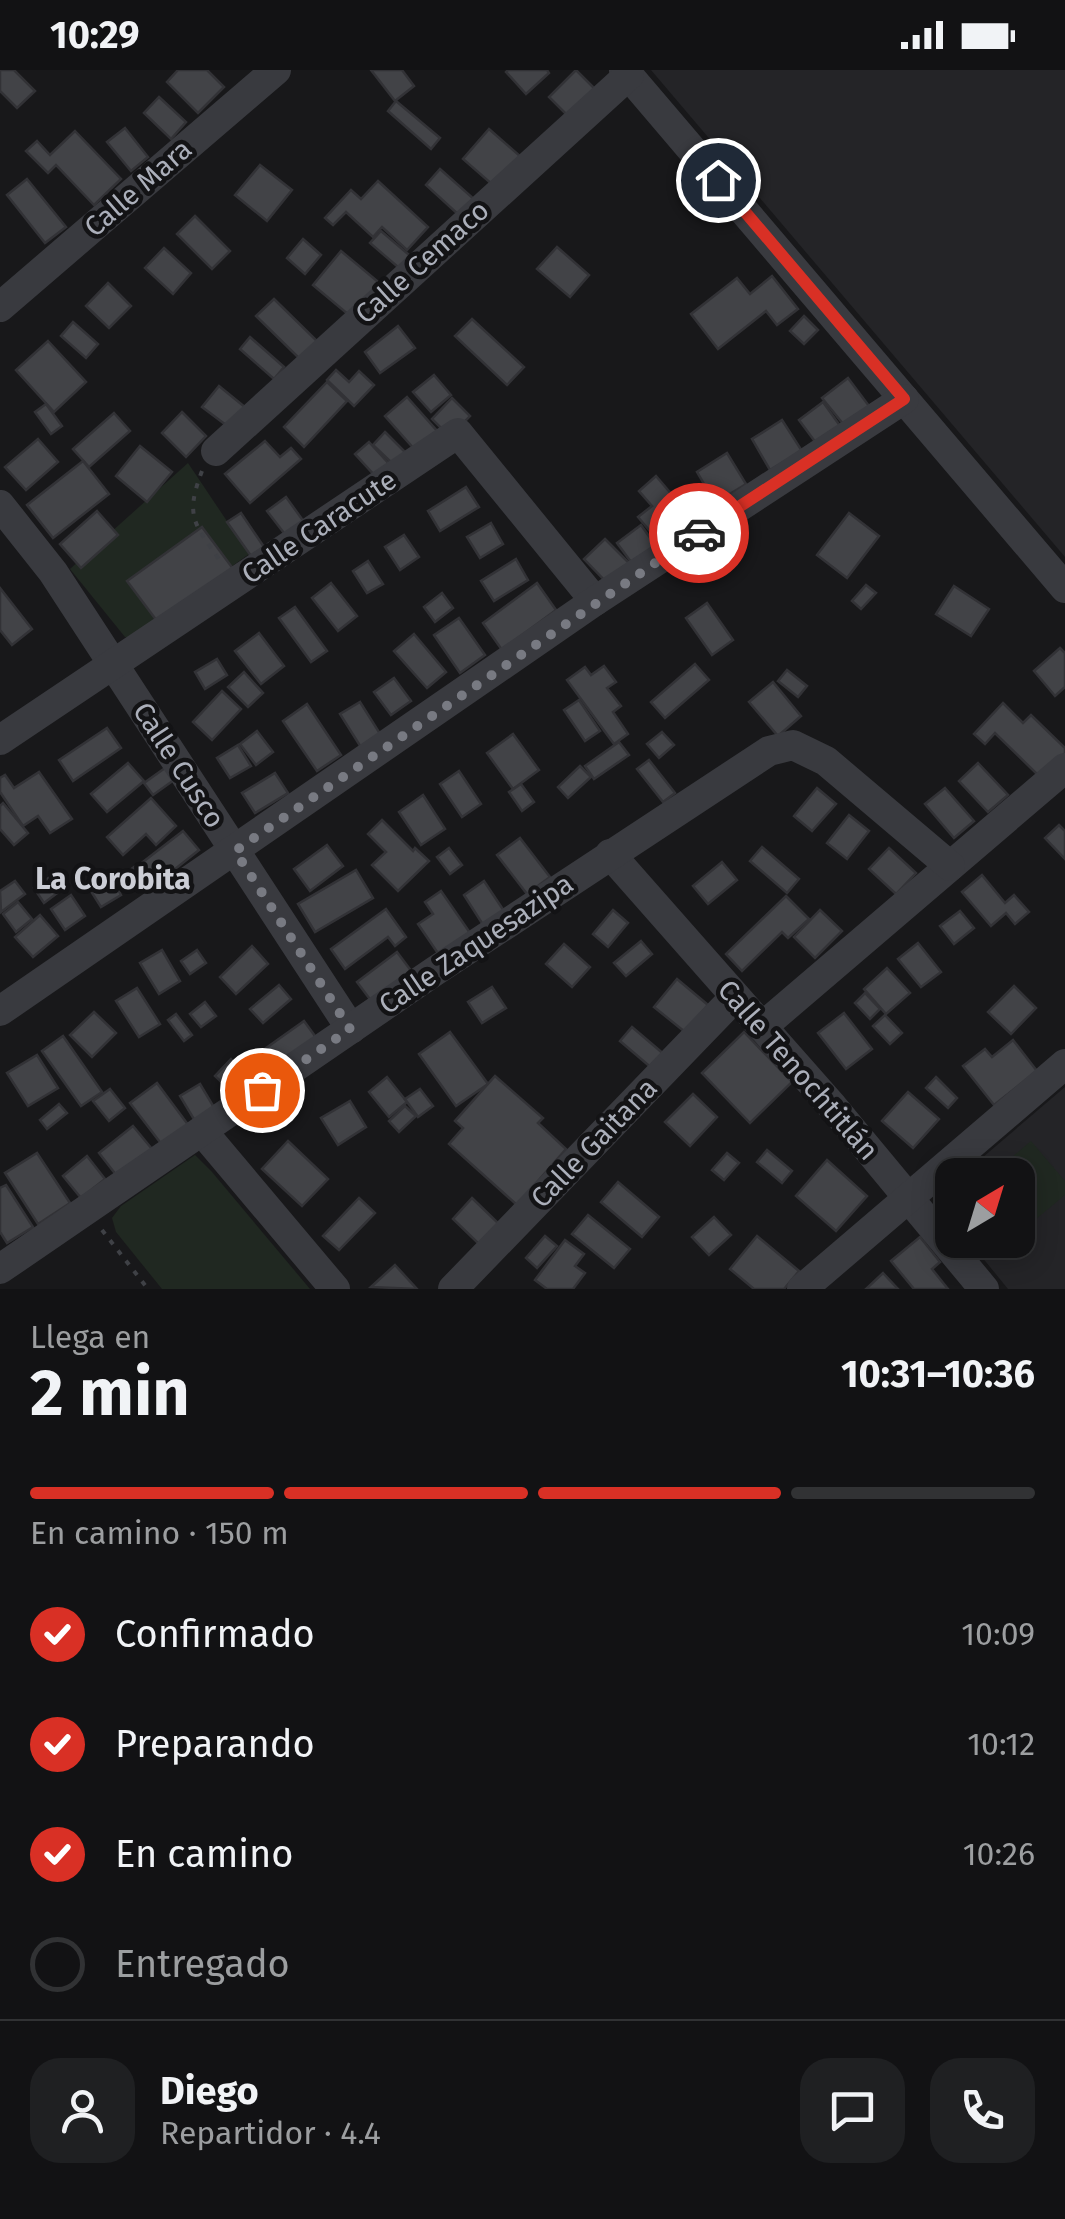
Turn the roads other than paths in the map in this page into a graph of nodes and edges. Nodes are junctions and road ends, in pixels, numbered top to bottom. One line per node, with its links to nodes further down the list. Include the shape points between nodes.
1 (276, 70): 3 (street, Calle Mara)
2 (626, 73): 4 (street); 5 (street, Calle Cemaco)
3 (0, 307)
4 (904, 399): 7 (street); 8 (street)
5 (216, 451)
6 (0, 505): 9 (street, Calle Cusco)
7 (1065, 588)
8 (595, 602): 9 (street, Calle Caracute, via 458,434); 12 (street)
9 (114, 665): 10 (street, Calle Caracute); 12 (street, Calle Cusco)
10 (0, 740)
11 (1065, 768): 14 (street)
12 (235, 851): 16 (street); 18 (street, Calle Cusco)
13 (610, 854): 14 (street, Calle Zaquesazipa, via 769,752 794,745 826,760); 15 (street, Calle Tenochtitlán); 18 (street, Calle Zaquesazipa)
14 (950, 866): 17 (street)
15 (735, 997): 17 (street, Calle Tenochtitlán); 24 (street, Calle Gaitana)
16 (0, 1011)
17 (762, 1026): 21 (street, Calle Tenochtitlán)
18 (350, 1029): 20 (street, Calle Zaquesazipa)
19 (1065, 1064): 21 (street)
20 (202, 1131): 22 (street, Calle Zaquesazipa); 23 (street)
21 (908, 1198): 25 (street); 26 (street, Calle Tenochtitlán)
22 (0, 1269)
23 (336, 1289)
24 (453, 1289)
25 (802, 1289)
26 (984, 1289)

